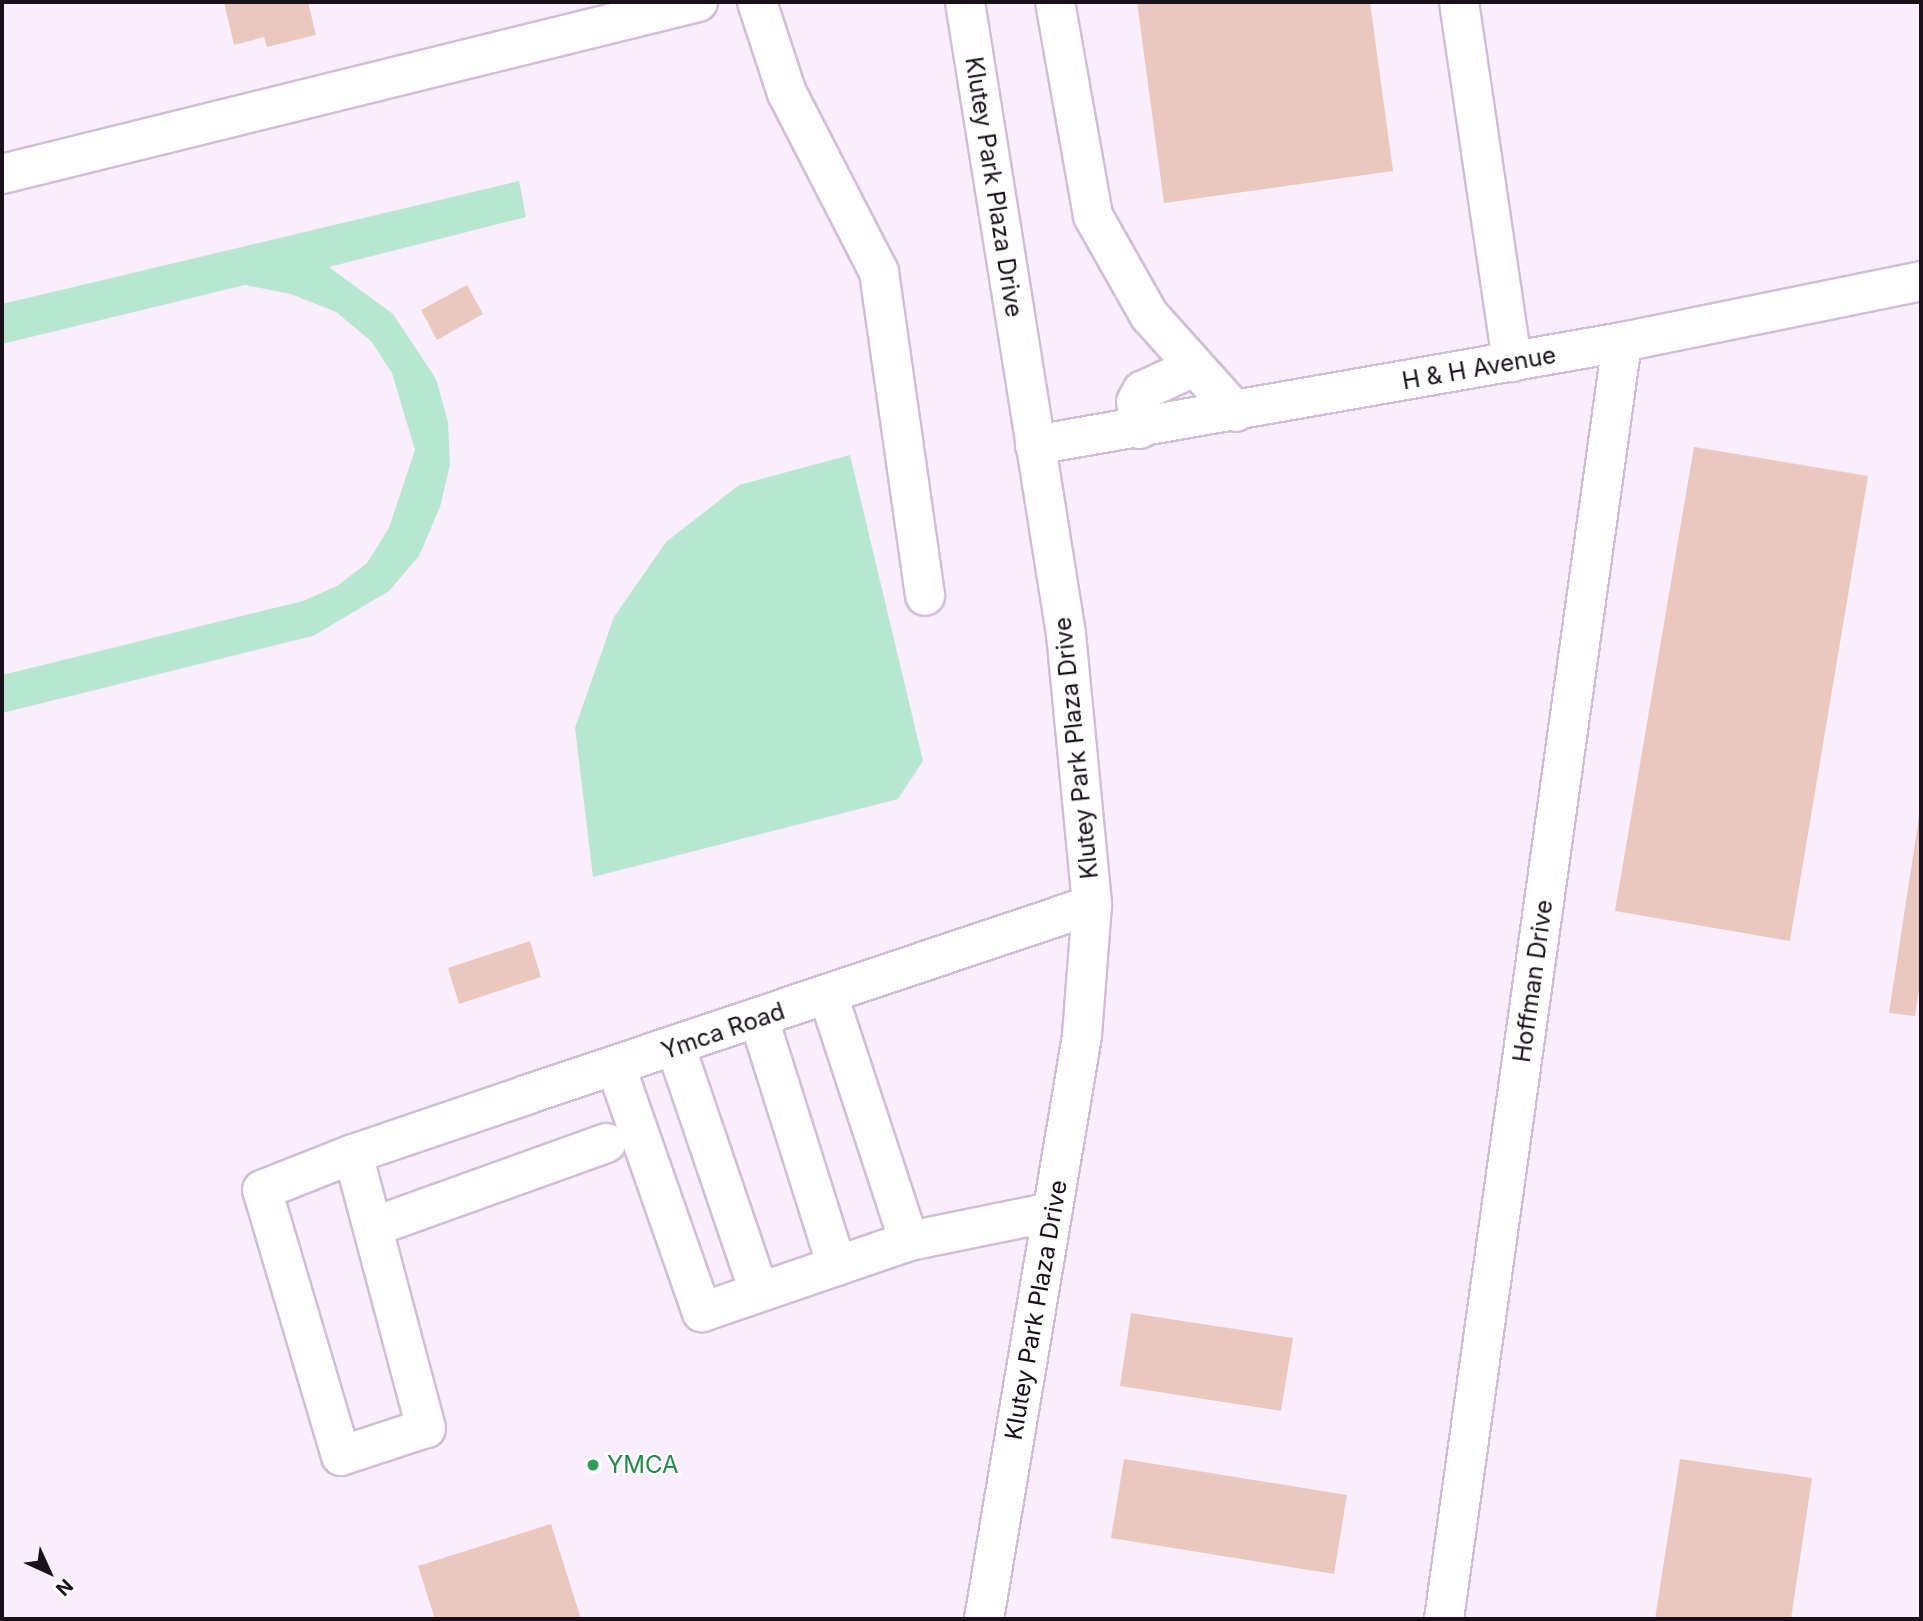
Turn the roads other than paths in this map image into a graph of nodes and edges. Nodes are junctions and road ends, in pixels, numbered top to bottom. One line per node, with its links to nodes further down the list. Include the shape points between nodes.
1 (698, 2): 6 (street)
2 (757, 2): 14 (street, via 787,93 879,272)
3 (965, 2): 13 (street, Klutey Park Plaza Drive)
4 (1055, 2): 10 (street, via 1093,216 1149,315)
5 (1459, 2): 9 (street)
6 (2, 174)
7 (1921, 281): 8 (street, H & H Avenue)
8 (1622, 342): 9 (street, H & H Avenue); 28 (street, Hoffman Drive)
9 (1512, 362): 11 (street, H & H Avenue)
10 (1194, 367): 11 (street); 12 (street, via 1152,381 1142,391 1136,401)
11 (1236, 412): 12 (street, H & H Avenue)
12 (1140, 429): 13 (street, H & H Avenue)
13 (1035, 445): 15 (street, Klutey Park Plaza Drive, via 1084,773)
14 (925, 596)
15 (1092, 905): 16 (street, Ymca Road); 22 (street, Klutey Park Plaza Drive, via 1082,1036)
16 (828, 995): 17 (street, Ymca Road); 24 (street)
17 (760, 1019): 18 (street, Ymca Road); 25 (street)
18 (676, 1048): 19 (street, Ymca Road); 26 (street)
19 (616, 1067): 21 (street, Ymca Road); 26 (street, via 702,1312)
20 (606, 1143): 23 (street)
21 (354, 1154): 23 (street, Ymca Road); 23 (street, Ymca Road, via 262,1190 341,1456 426,1428)
22 (1052, 1212): 24 (street); 27 (street, Klutey Park Plaza Drive)
23 (373, 1227)
24 (909, 1241): 25 (street)
25 (837, 1266): 26 (street)
26 (758, 1292)
27 (985, 1619)
28 (1444, 1619)

